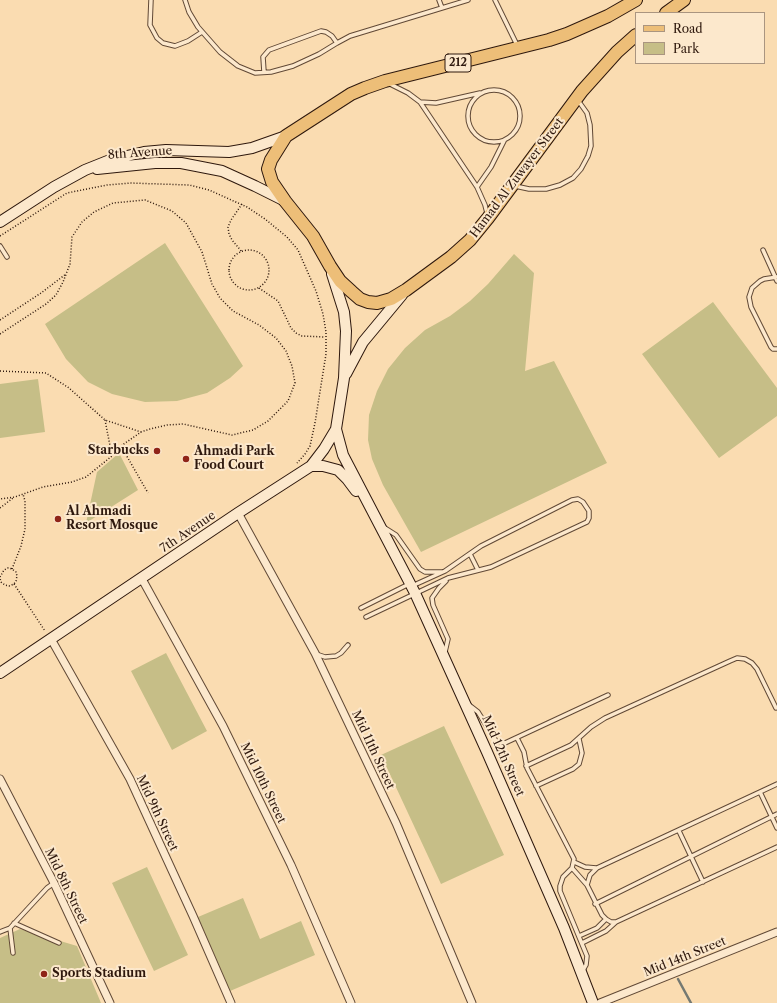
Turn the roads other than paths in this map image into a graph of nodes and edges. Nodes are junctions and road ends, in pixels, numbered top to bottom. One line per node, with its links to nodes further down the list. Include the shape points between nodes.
1 (151, 0): 10 (lane, via 150,25 163,43 175,46)
2 (185, 0): 10 (lane, via 189,12)
3 (439, 0): 8 (lane)
4 (468, 0): 8 (lane)
5 (495, 0): 13 (lane)
6 (636, 0): 13 (main road, Hamad Al Zuwayer Street / 212, via 567,34)
7 (684, 0): 9 (main road)
8 (442, 8): 12 (lane)
9 (667, 12)
10 (202, 32): 14 (lane, via 220,52 238,66 255,73)
11 (635, 36): 17 (main road, Hamad Al Zuwayer Street / 212)
12 (337, 42): 14 (lane, via 293,66); 14 (lane, via 332,36 321,31 269,50 263,57)
13 (518, 48): 15 (main road, Hamad Al Zuwayer Street / 212)
14 (264, 72)
15 (385, 81): 18 (lane, via 408,92); 19 (main road, Hamad Al Zuwayer Street / 212, via 351,94)
16 (481, 93): 18 (lane, via 436,103); 20 (lane, via 468,110 469,124 483,140); 20 (lane, via 502,91 518,105 519,126)
17 (576, 98): 22 (main road, Hamad Al Zuwayer Street / 212); 22 (lane, via 587,113 590,125 591,146 581,169 573,178 546,189)
18 (420, 102): 23 (lane)
19 (286, 136): 21 (main road, 8th Avenue, via 252,148 229,152 144,152 110,160); 24 (main road, Hamad Al Zuwayer Street / 212, via 268,169 272,182)
20 (504, 141): 23 (lane)
21 (85, 170): 24 (main road, 8th Avenue, via 181,163 222,171); 26 (main road, 8th Avenue)
22 (512, 186): 25 (main road, Hamad Al Zuwayer Street / 212)
23 (477, 187): 25 (lane)
24 (285, 201): 30 (main road, Hamad Al Zuwayer Street / 212, via 313,236)
25 (488, 218): 32 (main road, Hamad Al Zuwayer Street / 212, via 461,249)
26 (0, 222)
27 (0, 246): 29 (lane)
28 (763, 250): 31 (lane)
29 (7, 257)
30 (330, 266): 32 (main road, Hamad Al Zuwayer Street / 212, via 340,281 360,299 368,302 377,303 391,299); 34 (main road, 7th Avenue, via 346,324)
31 (776, 279): 33 (lane, via 764,279 756,284 750,292 749,302 771,347)
32 (406, 290): 34 (main road, 7th Avenue, via 363,342)
33 (777, 349)
34 (344, 378): 35 (main road, 7th Avenue)
35 (336, 429): 36 (main road, 7th Avenue); 38 (main road, Mid 12th Street, via 343,455)
36 (311, 466): 37 (main road, 7th Avenue); 38 (main road, Mid 12th Street, via 338,470)
37 (238, 513): 43 (main road, 7th Avenue); 49 (street, Mid 11th Street)
38 (379, 524): 41 (lane, via 396,535 420,569 425,572); 44 (main road, Mid 12th Street)
39 (470, 554): 40 (lane); 40 (lane, via 572,500 578,499 583,502 589,511 587,522 491,567); 41 (lane)
40 (478, 570): 42 (lane)
41 (445, 571): 44 (lane)
42 (448, 578): 44 (lane); 50 (lane, via 432,598 448,639)
43 (142, 579): 47 (main road, 7th Avenue); 88 (street, Mid 10th Street, via 223,726 291,865)
44 (412, 588): 45 (lane); 46 (lane); 50 (main road, Mid 12th Street)
45 (361, 608)
46 (366, 617)
47 (51, 639): 51 (main road, 7th Avenue); 87 (street, Mid 9th Street, via 130,780)
48 (348, 646): 49 (lane, via 336,656 325,657)
49 (315, 653): 89 (street, Mid 11th Street, via 396,823)
50 (444, 657): 53 (main road, Mid 12th Street)
51 (0, 673)
52 (608, 695): 55 (lane)
53 (465, 702): 55 (lane, via 478,712 496,741 505,743); 85 (main road, Mid 12th Street)
54 (776, 708): 56 (lane, via 757,668 745,659 737,658 605,718)
55 (517, 738): 57 (lane, via 524,752)
56 (579, 739): 57 (lane); 60 (lane, via 582,753 579,764)
57 (526, 766): 60 (lane)
58 (0, 779): 72 (street, Mid 8th Street)
59 (777, 784): 61 (lane)
60 (536, 786): 68 (lane, via 573,855)
61 (760, 792): 63 (lane); 65 (lane)
62 (777, 814): 63 (lane)
63 (771, 817): 64 (lane); 67 (lane)
64 (777, 828)
65 (679, 831): 67 (lane); 70 (lane)
66 (777, 847): 71 (lane)
67 (691, 856): 71 (lane); 74 (lane)
68 (574, 862): 69 (lane); 70 (lane, via 585,867)
69 (572, 868): 73 (lane); 81 (lane, via 563,877 560,891)
70 (597, 868): 73 (lane, via 590,875)
71 (703, 882): 76 (lane)
72 (54, 883): 77 (lane); 86 (street, Mid 8th Street)
73 (587, 885): 74 (lane)
74 (595, 904): 75 (lane)
75 (606, 919): 76 (lane); 81 (lane, via 597,928)
76 (616, 922): 83 (lane)
77 (14, 923): 78 (lane); 82 (lane)
78 (10, 928): 79 (lane); 84 (lane)
79 (0, 932)
80 (777, 932): 91 (street, Mid 14th Street)
81 (579, 936): 83 (lane)
82 (59, 943)
83 (582, 943): 85 (lane, via 587,960)
84 (13, 953)
85 (581, 972): 90 (main road, Mid 12th Street)
86 (110, 1003)
87 (231, 1003)
88 (351, 1003)
89 (472, 1003)
90 (593, 1003)
91 (600, 1003)

